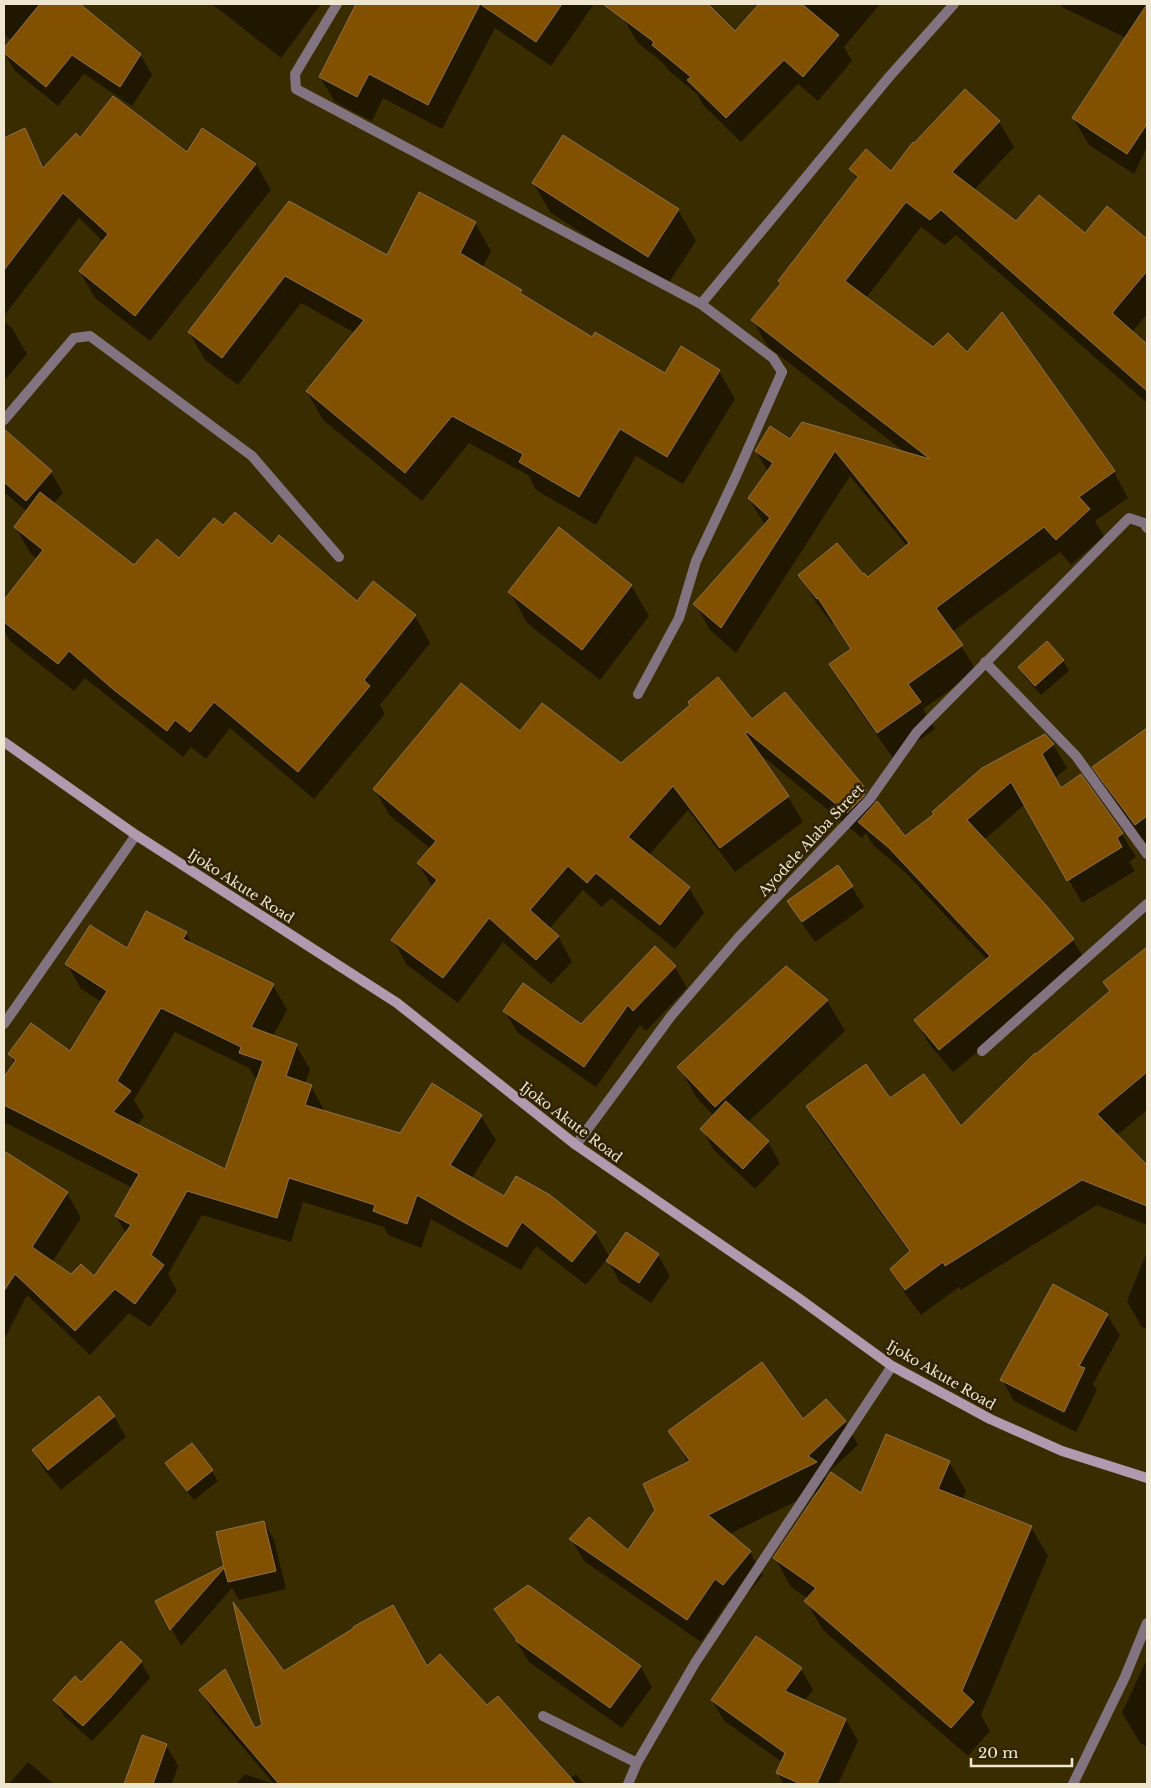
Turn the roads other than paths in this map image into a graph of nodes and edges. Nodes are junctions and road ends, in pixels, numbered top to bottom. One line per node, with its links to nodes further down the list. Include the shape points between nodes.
1 (337, 4): 3 (street, via 295,74 296,89)
2 (954, 4): 3 (street, via 889,77)
3 (701, 304): 8 (street, via 773,358 782,372 696,561 679,618)
4 (4, 420): 6 (street, via 74,338 90,336 252,456)
5 (1147, 528): 7 (street, Ayodele Alaba Street, via 1144,523 1129,518)
6 (339, 557)
7 (985, 662): 11 (street, via 1076,756); 15 (street, Ayodele Alaba Street, via 917,732 869,800 738,938 671,1016)
8 (638, 694)
9 (4, 742): 10 (main road, Ijoko Akute Road)
10 (136, 835): 13 (street); 15 (main road, Ijoko Akute Road, via 397,1003)
11 (1147, 854)
12 (1147, 904): 14 (street)
13 (4, 1024)
14 (982, 1051)
15 (576, 1145): 16 (main road, Ijoko Akute Road)
16 (892, 1366): 17 (main road, Ijoko Akute Road, via 990,1419 1062,1451); 20 (street, via 695,1663)
17 (1147, 1478)
18 (1147, 1623): 22 (street)
19 (543, 1716): 20 (street)
20 (637, 1763): 21 (street)
21 (628, 1784)
22 (1073, 1784)

